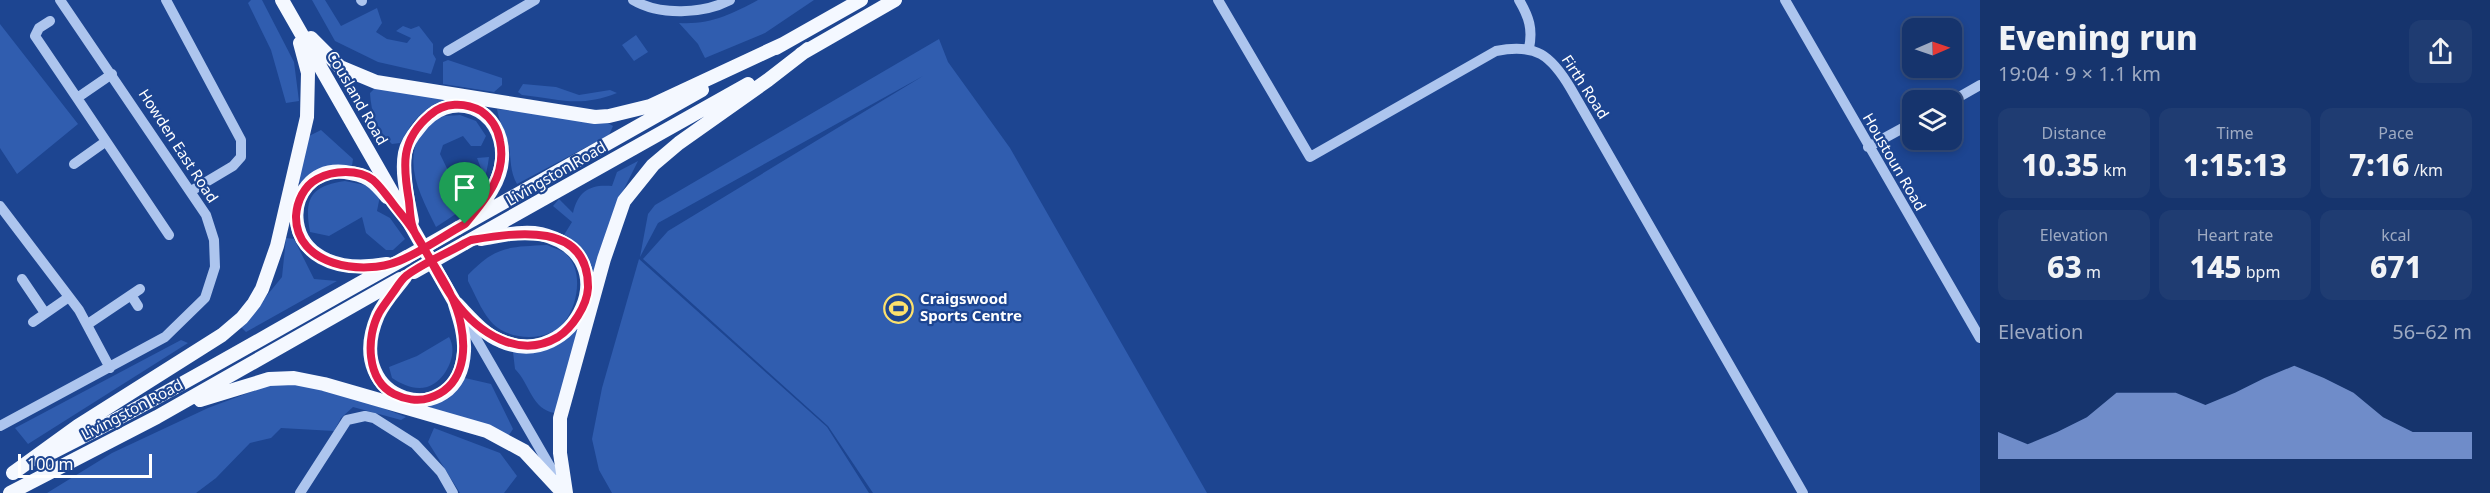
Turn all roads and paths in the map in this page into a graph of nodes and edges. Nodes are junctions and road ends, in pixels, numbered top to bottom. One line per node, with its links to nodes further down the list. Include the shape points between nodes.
1 (60, 0): 18 (street, Howden East Road)
2 (166, 0): 26 (street, via 241,140 241,157 233,166)
3 (282, 0): 14 (main road, via 327,57 376,82 595,117 650,106); 29 (main road, Cousland Road); 45 (main road, via 301,44 309,96 277,246 262,289 242,318 222,335)
4 (535, 0): 17 (street)
5 (633, 0): 12 (street, via 656,8 692,11)
6 (730, 0): 12 (street)
7 (861, 0): 14 (main road, Livingston Road)
8 (896, 0): 16 (main road, Livingston Road)
9 (1218, 0): 15 (street, via 1310,157 1496,51)
10 (1519, 0): 15 (street, via 1532,32)
11 (1785, 0): 24 (street, Houstoun Road)
12 (716, 3)
13 (50, 21): 21 (street, via 35,36)
14 (783, 44): 28 (main road, Livingston Road)
15 (1528, 48): 51 (street, Firth Road, via 1552,62 1567,81)
16 (808, 49): 31 (main road, Livingston Road); 50 (main road, via 679,142 653,165 624,201 560,418)
17 (456, 50)
18 (112, 74): 21 (street); 26 (street, Howden East Road)
19 (1980, 85): 20 (street)
20 (1962, 95)
21 (77, 98): 23 (street)
22 (1902, 128): 24 (street)
23 (105, 142): 25 (street); 30 (street, via 162,217)
24 (1868, 147): 41 (street, Houstoun Road)
25 (74, 164)
26 (191, 191): 42 (street, Howden East Road, via 206,215 214,240 215,267 205,298 165,338)
27 (0, 206): 35 (street)
28 (462, 226): 29 (main road, via 490,193 502,160 500,137 490,118 476,109 458,105 430,115 408,142 404,162); 32 (main road, Livingston Road, bridge)
29 (413, 229): 32 (main road, via 373,180 363,176 338,171 307,186 302,194 297,228 314,253 340,266 359,268); 36 (main road, Cousland Road)
30 (169, 235)
31 (468, 242): 33 (main road, Livingston Road, bridge); 36 (main road, via 539,233 560,241 574,249 582,262 587,295 565,332 546,344 530,346 500,341)
32 (402, 259): 45 (main road, Livingston Road, via 117,420)
33 (409, 274): 36 (main road, via 379,313 372,334 373,368 381,384 392,393 424,400 440,395 453,384 464,352); 43 (main road, Livingston Road)
34 (22, 279): 38 (street)
35 (69, 297): 38 (street); 40 (street)
36 (454, 301): 50 (street, Cousland Road)
37 (138, 306): 40 (street, via 136,292)
38 (45, 313): 39 (street)
39 (33, 322)
40 (88, 324): 42 (street)
41 (1980, 338)
42 (110, 368): 44 (street, Howden East Road)
43 (157, 417): 47 (main road, Livingston Road); 50 (main road, via 237,388 269,379 294,378 488,430 524,451)
44 (0, 426)
45 (13, 472): 46 (main road, Livingston Road)
46 (0, 479)
47 (10, 493)
48 (300, 493): 49 (street, via 340,428 347,420 365,416 415,444 441,472)
49 (453, 493)
50 (565, 493)
51 (1803, 493)

